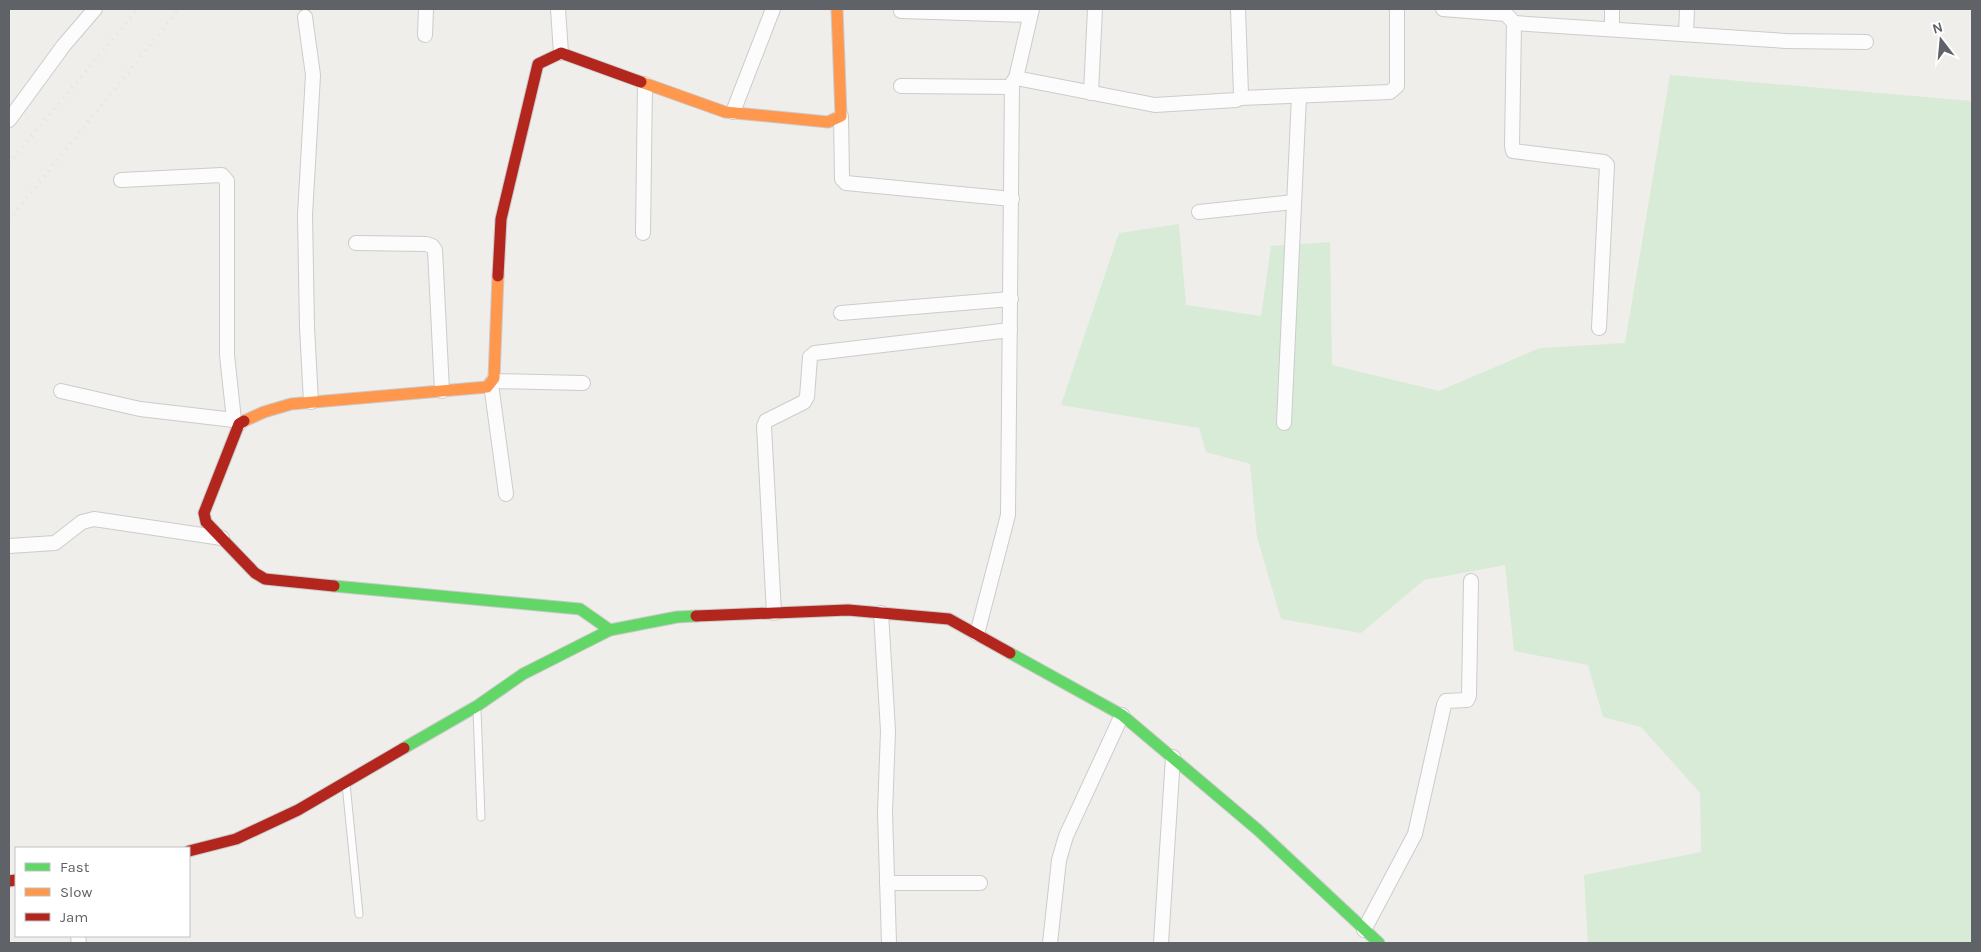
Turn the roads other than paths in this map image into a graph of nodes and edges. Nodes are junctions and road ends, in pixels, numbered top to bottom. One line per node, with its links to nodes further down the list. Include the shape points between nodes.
1 (96, 9): 30 (street, via 64,45)
2 (426, 9): 19 (street)
3 (558, 9): 21 (street)
4 (773, 9): 28 (street)
5 (837, 9): 29 (street)
6 (1095, 9): 25 (street)
7 (1238, 9): 27 (street)
8 (1396, 9): 26 (street, via 1397,86 1394,90)
9 (1443, 9): 10 (street)
10 (1452, 9): 16 (street, via 1506,14)
11 (1612, 9): 17 (street)
12 (1687, 9): 18 (street)
13 (901, 10): 14 (street)
14 (1031, 12): 22 (street)
15 (305, 17): 45 (street, via 313,75 305,215)
16 (1514, 23): 17 (street); 39 (street, via 1513,151 1604,162 1607,165)
17 (1612, 29): 18 (street)
18 (1686, 34): 20 (street, via 1786,41)
19 (426, 35)
20 (1866, 42)
21 (561, 53): 23 (street); 41 (street, via 538,64 506,190 501,219)
22 (1014, 83): 24 (street); 25 (street); 32 (street)
23 (645, 84): 28 (street); 35 (street)
24 (901, 86)
25 (1090, 93): 27 (street, via 1155,105)
26 (1299, 96): 27 (street); 33 (street)
27 (1240, 98)
28 (734, 112): 29 (street, via 828,122)
29 (841, 116): 32 (street, via 842,179 846,183)
30 (9, 120)
31 (121, 180): 46 (street, via 222,175 227,181 227,355)
32 (1012, 199): 37 (street)
33 (1294, 202): 34 (street); 47 (street)
34 (1199, 212)
35 (643, 233)
36 (356, 243): 44 (street, via 426,244 435,250)
37 (1011, 299): 38 (street); 40 (street)
38 (841, 313)
39 (1599, 328)
40 (1010, 330): 52 (street, via 815,353 810,357 804,402 764,426); 55 (street, via 1008,515)
41 (492, 382): 42 (street); 44 (street, via 487,387); 48 (street)
42 (583, 383)
43 (61, 391): 46 (street, via 140,409)
44 (442, 391): 45 (street)
45 (311, 402): 46 (street, via 276,407)
46 (237, 422): 49 (street, via 204,513 206,522)
47 (1284, 423)
48 (506, 494)
49 (222, 538): 50 (street, via 94,519 82,522 55,543); 54 (street, via 255,573 265,579 580,609)
50 (9, 546)
51 (1471, 581): 65 (street, via 1469,696 1467,700 1446,701 1444,705 1415,834)
52 (774, 613): 53 (street, via 848,610); 54 (street, via 677,617)
53 (881, 613): 55 (street, via 950,620); 62 (street, via 888,732)
54 (610, 630): 56 (street, via 523,674)
55 (977, 634): 57 (street)
56 (477, 706): 59 (street); 60 (lane)
57 (1122, 715): 58 (street); 67 (street, via 1064,844 1056,879)
58 (1173, 758): 65 (street, via 1258,830); 68 (street)
59 (346, 784): 61 (street, via 236,839); 64 (lane)
60 (481, 817)
61 (190, 851)
62 (887, 883): 63 (street); 66 (street)
63 (980, 883)
64 (360, 914)
65 (1364, 930): 69 (street)
66 (889, 943)
67 (1050, 943)
68 (1161, 943)
69 (1379, 943)

